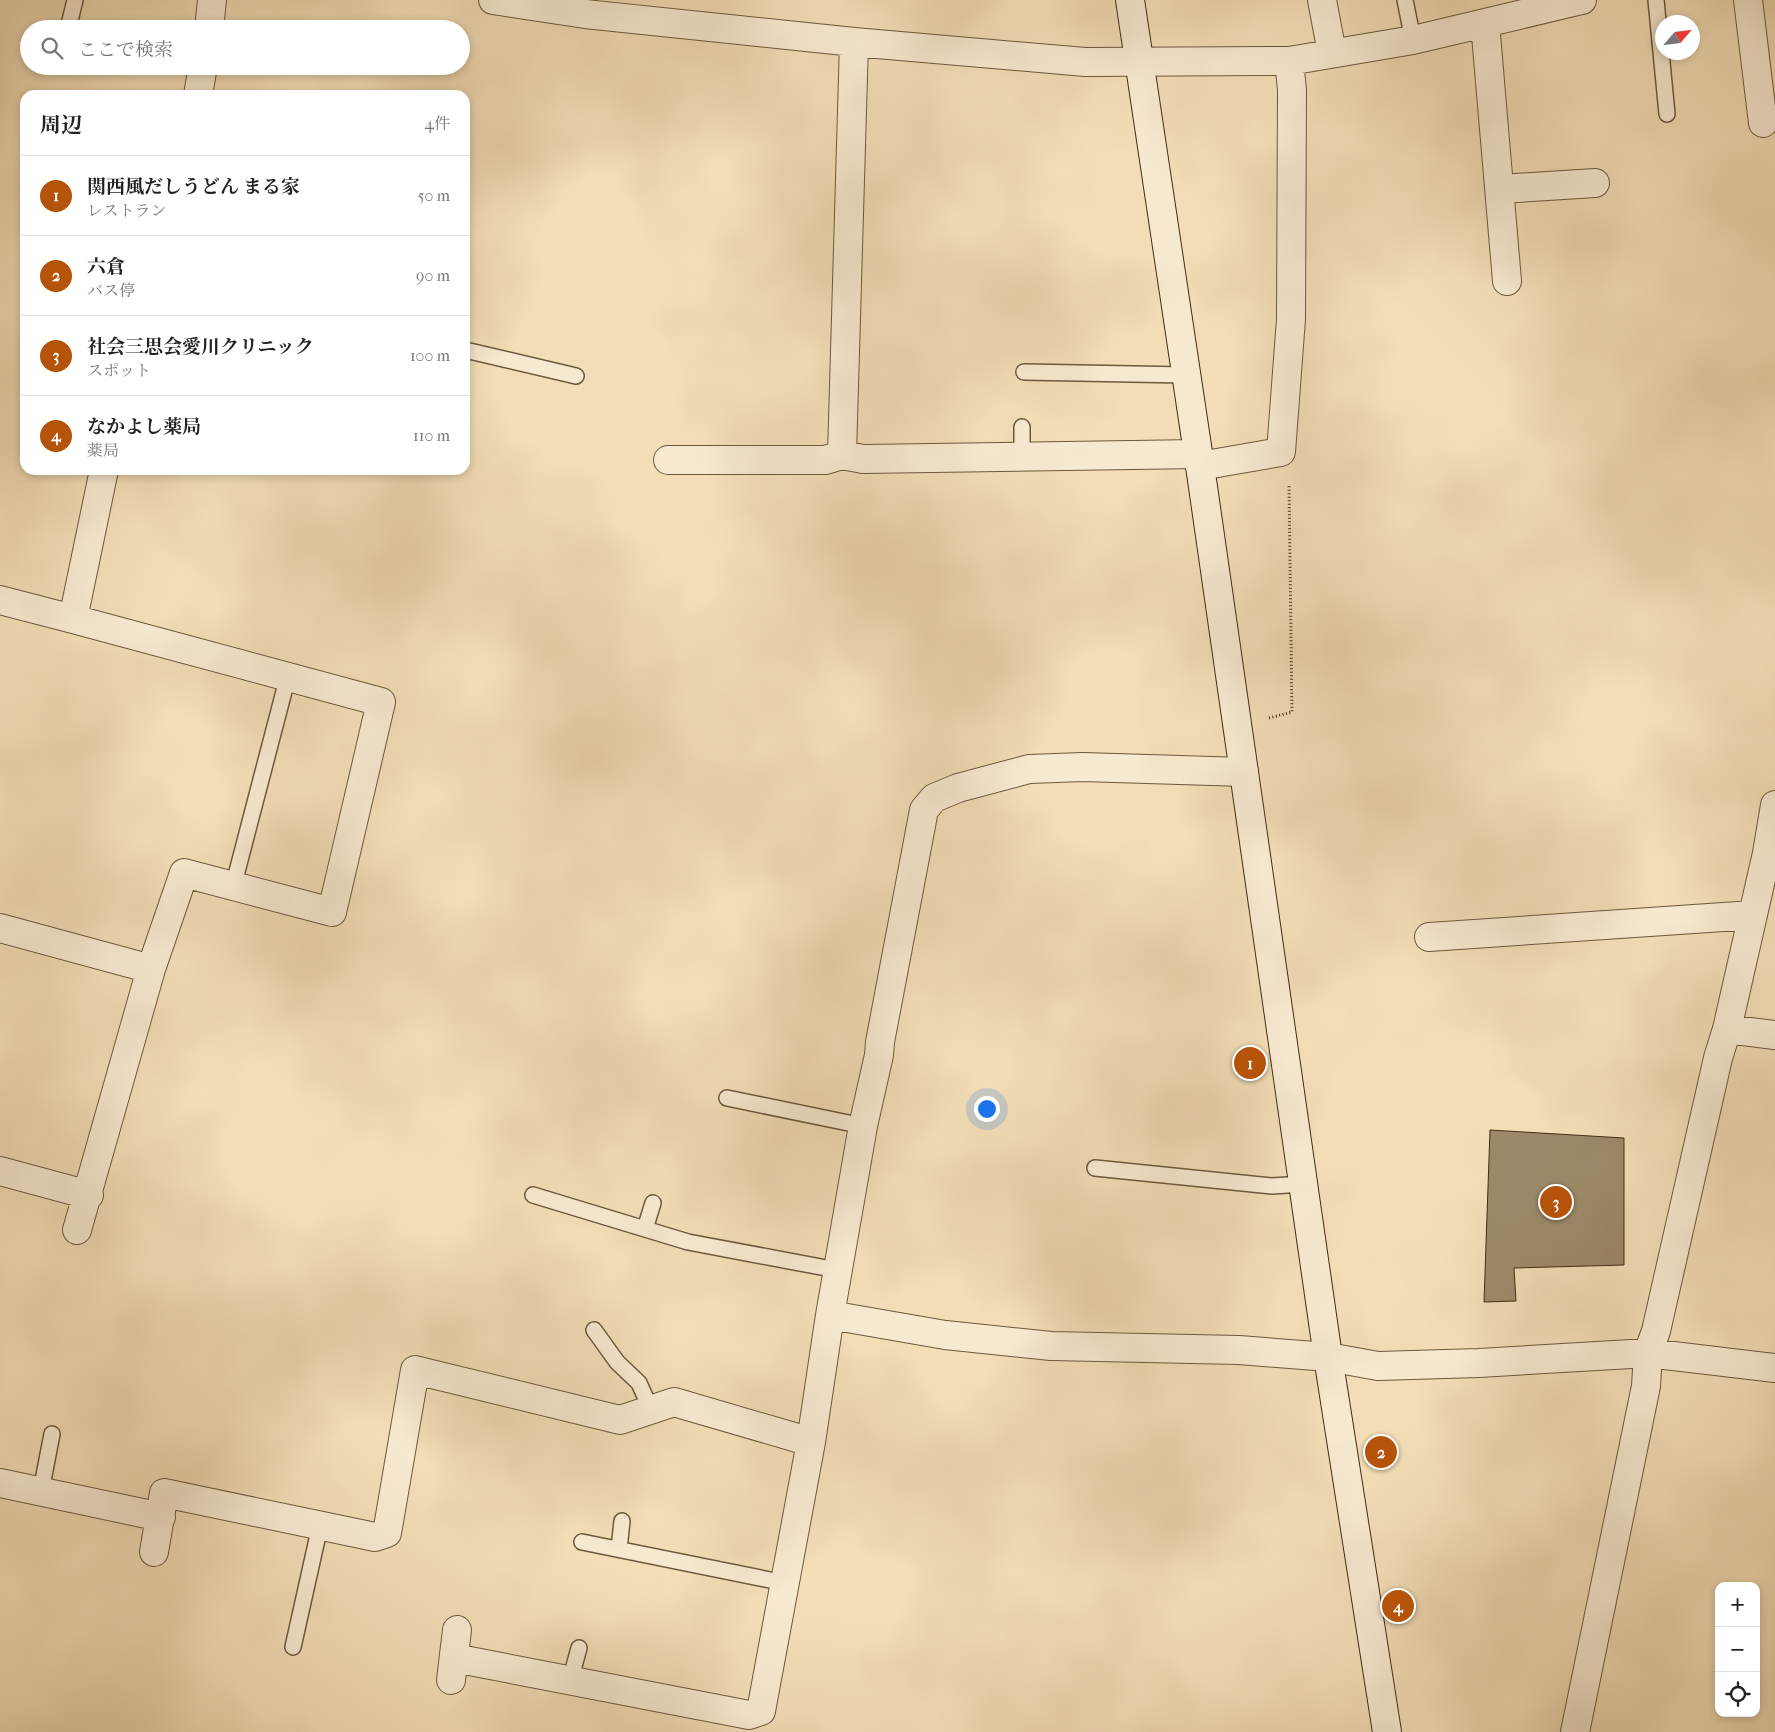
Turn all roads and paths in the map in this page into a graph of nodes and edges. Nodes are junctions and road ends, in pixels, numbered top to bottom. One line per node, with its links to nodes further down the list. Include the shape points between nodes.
1 (75, 0): 10 (lane)
2 (212, 0): 11 (street)
3 (493, 0): 14 (street, via 585,14)
4 (1130, 0): 17 (street)
5 (1322, 0): 15 (street)
6 (1405, 0): 13 (lane)
7 (1582, 0): 12 (street)
8 (1656, 0): 21 (lane)
9 (1748, 0): 19 (street)
10 (70, 20)
11 (210, 20)
12 (1485, 23): 13 (street); 24 (street)
13 (1413, 40): 15 (street)
14 (854, 42): 17 (street, via 1086,62); 32 (street)
15 (1332, 54): 16 (street)
16 (1289, 61): 17 (street); 31 (street, via 1292,90 1291,319)
17 (1140, 62): 28 (street)
18 (201, 75): 20 (street)
19 (1767, 84): 22 (street)
20 (199, 90)
21 (1667, 114)
22 (1763, 123)
23 (1595, 183): 24 (street)
24 (1500, 190): 25 (street)
25 (1507, 280)
26 (470, 351): 29 (lane)
27 (1024, 372): 28 (lane)
28 (1186, 375): 35 (street)
29 (576, 376)
30 (1022, 427): 33 (lane)
31 (1281, 452): 35 (street); 40 (path, via 1290,490 1292,712)
32 (842, 455): 33 (street, via 863,459); 34 (street, via 825,460)
33 (1022, 457): 35 (street)
34 (668, 460)
35 (1199, 460): 40 (street)
36 (103, 475): 38 (street)
37 (0, 600): 38 (street)
38 (73, 619): 39 (street)
39 (288, 676): 44 (lane); 44 (street, via 381,702 332,912)
40 (1238, 728): 41 (street)
41 (1244, 772): 52 (street, via 1083,767 1029,770 958,788 934,798 924,810); 55 (street)
42 (1775, 805): 43 (street)
43 (1771, 853): 45 (street)
44 (233, 887): 48 (street, via 184,873)
45 (1753, 915): 47 (street); 49 (street)
46 (0, 928): 48 (street)
47 (1430, 937)
48 (151, 969): 56 (street)
49 (1727, 1029): 50 (street); 64 (street, via 1656,1331)
50 (1775, 1035)
51 (727, 1098): 52 (lane)
52 (863, 1126): 61 (street)
53 (1095, 1168): 55 (lane, via 1272,1186)
54 (0, 1171): 56 (street)
55 (1303, 1184): 65 (street)
56 (88, 1195): 60 (street)
57 (533, 1195): 59 (lane)
58 (653, 1204): 59 (lane)
59 (645, 1229): 61 (lane, via 688,1242)
60 (77, 1230)
61 (837, 1270): 62 (street)
62 (830, 1315): 65 (street, via 945,1335 1051,1346 1239,1350); 69 (street)
63 (594, 1330): 67 (lane, via 617,1362 639,1382)
64 (1648, 1353): 65 (street, via 1378,1366); 66 (street); 84 (street, via 1646,1386)
65 (1328, 1357): 83 (street)
66 (1775, 1368)
67 (651, 1410): 69 (street, via 674,1402); 74 (street, via 620,1420 415,1370 387,1533 375,1538)
68 (52, 1434): 71 (lane)
69 (811, 1442): 78 (street)
70 (0, 1483): 71 (street)
71 (41, 1491): 72 (street)
72 (161, 1517): 74 (street, via 164,1493); 77 (street)
73 (622, 1521): 76 (lane)
74 (320, 1526): 80 (lane)
75 (582, 1542): 76 (lane)
76 (619, 1550): 78 (lane)
77 (154, 1552)
78 (786, 1583): 82 (street, via 760,1711 749,1715)
79 (457, 1630): 82 (street, via 453,1669)
80 (293, 1647)
81 (579, 1648): 82 (lane)
82 (570, 1680)
83 (1387, 1732)
84 (1575, 1732)

